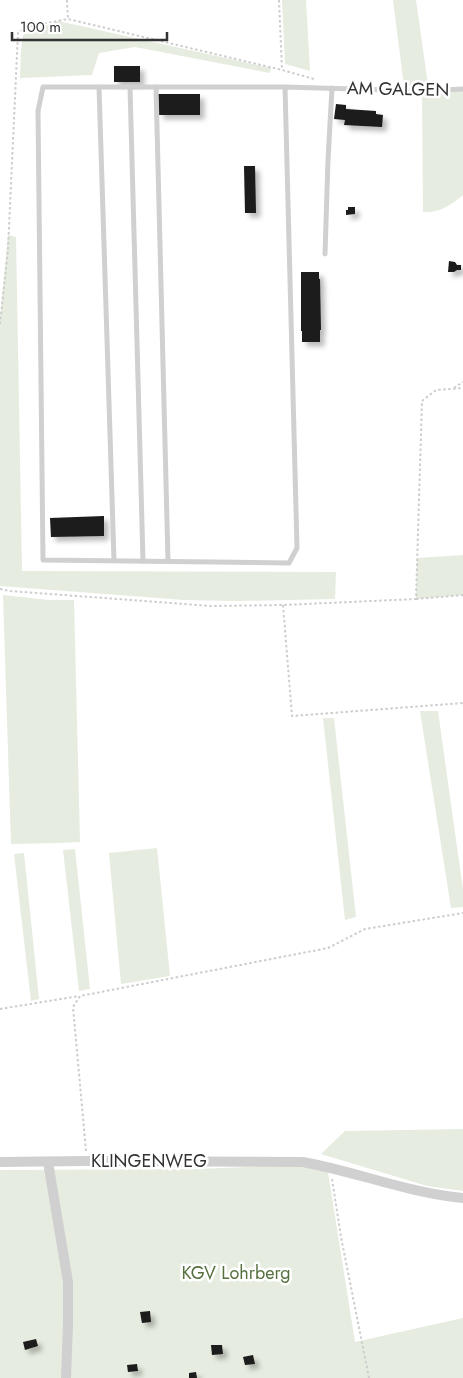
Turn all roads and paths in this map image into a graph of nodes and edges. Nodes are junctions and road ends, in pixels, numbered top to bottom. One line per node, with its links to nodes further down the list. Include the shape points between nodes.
1 (67, 0): 3 (path)
2 (279, 0): 4 (path)
3 (68, 19): 4 (path); 12 (path, via 26,27 18,33 8,249)
4 (282, 70): 9 (path, via 321,81)
5 (99, 86): 6 (lane, AM GALGEN); 16 (lane); 16 (lane, AM GALGEN, via 43,88 38,111 43,560)
6 (130, 87): 7 (lane, AM GALGEN); 17 (lane)
7 (156, 87): 8 (lane, AM GALGEN); 18 (lane)
8 (285, 87): 9 (lane, AM GALGEN); 18 (lane, via 297,548 289,563)
9 (332, 88): 10 (lane, AM GALGEN); 11 (lane)
10 (463, 89)
11 (325, 254)
12 (0, 324)
13 (463, 382): 14 (path)
14 (454, 388): 15 (path); 21 (path, via 436,390 422,402)
15 (463, 388)
16 (114, 560): 17 (lane)
17 (143, 561): 18 (lane)
18 (168, 561)
19 (0, 589): 22 (path, via 211,606)
20 (463, 595): 21 (path)
21 (416, 599): 22 (path)
22 (283, 605): 23 (path, via 292,716)
23 (463, 703)
24 (463, 913): 25 (path, via 366,929 328,948)
25 (80, 996): 26 (path); 27 (path, via 73,1007)
26 (0, 1009)
27 (86, 1161): 29 (street, KLINGENWEG); 30 (street, KLINGENWEG, via 303,1162)
28 (0, 1162): 29 (street, KLINGENWEG)
29 (48, 1162): 32 (street, via 68,1282)
30 (331, 1167): 31 (street, KLINGENWEG, via 426,1193); 33 (path, via 341,1237)
31 (463, 1198)
32 (66, 1378)
33 (369, 1378)

